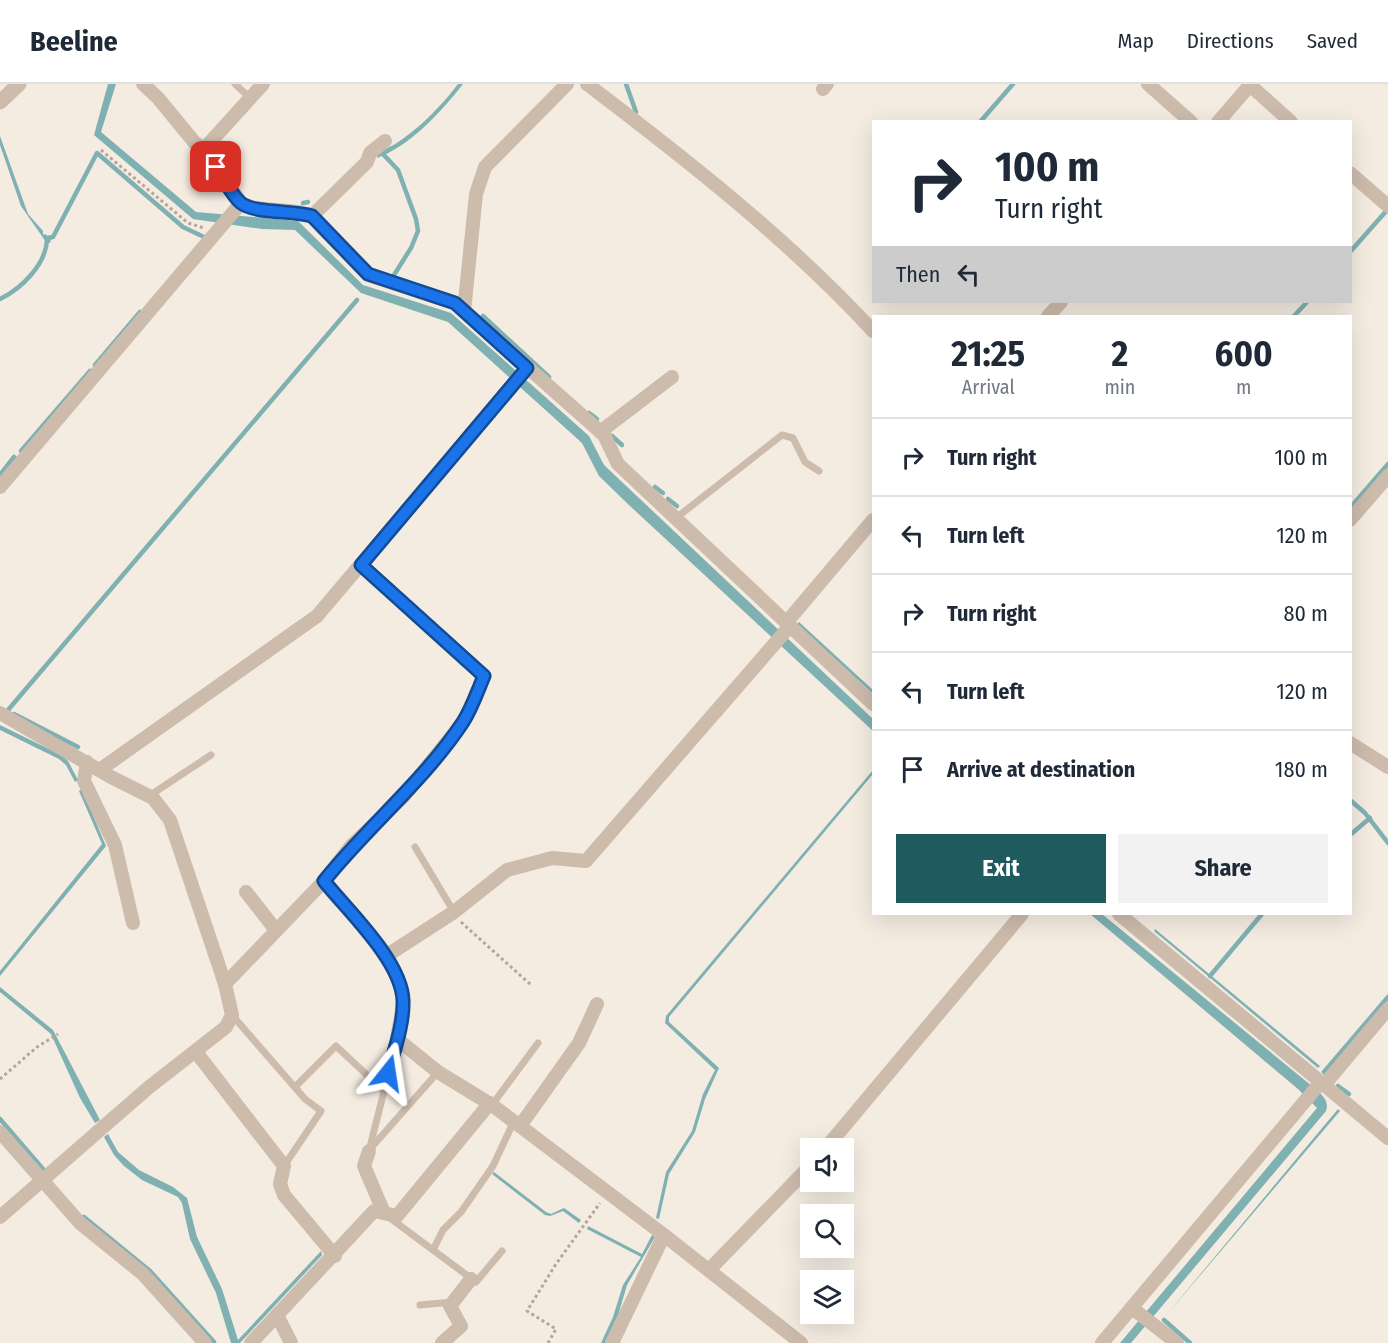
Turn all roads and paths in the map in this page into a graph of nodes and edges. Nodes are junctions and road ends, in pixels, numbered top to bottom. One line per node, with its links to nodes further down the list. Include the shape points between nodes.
1 (19, 84): 10 (street)
2 (143, 84): 15 (street)
3 (235, 84): 9 (lane)
4 (263, 84): 9 (street)
5 (567, 84): 23 (street, via 485,166 476,194)
6 (587, 84): 25 (street, via 674,150 778,240)
7 (1148, 84): 11 (street)
8 (1251, 85): 12 (street); 13 (street)
9 (250, 98): 15 (street)
10 (0, 102)
11 (1189, 120)
12 (1220, 120)
13 (1290, 120)
14 (385, 141): 20 (street)
15 (204, 149): 19 (street)
16 (101, 150): 21 (path, via 188,224)
17 (1352, 174): 18 (street)
18 (1388, 206)
19 (237, 209): 20 (street); 21 (street)
20 (312, 216): 23 (street, via 368,274 455,303)
21 (218, 230): 31 (street)
22 (1060, 303): 24 (street)
23 (464, 311): 26 (street)
24 (1049, 315)
25 (872, 330)
26 (521, 375): 28 (street); 35 (street)
27 (672, 377): 28 (street)
28 (600, 432): 32 (street, via 618,464)
29 (819, 471): 32 (lane, via 805,462 793,438 782,435)
30 (1388, 476): 33 (street)
31 (0, 487)
32 (676, 518): 36 (street)
33 (1352, 518)
34 (872, 521): 36 (street)
35 (361, 565): 43 (street, via 317,616); 46 (street, via 484,676 464,721 402,798 351,846)
36 (788, 624): 37 (street); 48 (street, via 586,861 552,858 507,870)
37 (872, 703)
38 (0, 713): 41 (street)
39 (1352, 744): 42 (street)
40 (211, 755): 44 (lane)
41 (87, 762): 43 (street); 51 (street, via 79,784 115,845)
42 (1388, 767)
43 (100, 769): 44 (street)
44 (149, 796): 54 (street, via 170,820)
45 (415, 847): 48 (lane)
46 (324, 881): 52 (street); 53 (street)
47 (246, 892): 52 (street)
48 (453, 913): 53 (street); 55 (path)
49 (1021, 915): 71 (street)
50 (1120, 915): 65 (street)
51 (133, 923)
52 (275, 929): 54 (street)
53 (386, 956): 60 (street, via 403,1000)
54 (225, 984): 58 (street)
55 (531, 985)
56 (597, 1004): 69 (street, via 579,1043)
57 (1388, 1009): 65 (street)
58 (232, 1015): 62 (street, via 226,1026); 66 (lane)
59 (58, 1034): 64 (path)
60 (397, 1039): 63 (street); 67 (lane)
61 (538, 1043): 68 (lane)
62 (195, 1052): 74 (street); 76 (street)
63 (438, 1072): 68 (street); 73 (lane)
64 (0, 1079)
65 (1320, 1085): 72 (street); 88 (street)
66 (295, 1087): 67 (lane, via 336,1046); 74 (lane, via 321,1111)
67 (383, 1090): 73 (lane)
68 (491, 1104): 69 (street); 78 (street, via 398,1216)
69 (517, 1123): 77 (street); 81 (lane, via 493,1166 461,1212 443,1230)
70 (0, 1132): 76 (street)
71 (834, 1138)
72 (1388, 1138)
73 (369, 1151): 78 (street, via 364,1166)
74 (284, 1166): 83 (street, via 280,1184 284,1195)
75 (800, 1176): 84 (street)
76 (44, 1180): 79 (street); 90 (street, via 80,1223 143,1274)
77 (608, 1192): 80 (street); 94 (path, via 527,1311 556,1329)
78 (384, 1213): 81 (lane); 83 (street, via 374,1211)
79 (0, 1218)
80 (664, 1234): 84 (street); 95 (street)
81 (433, 1250): 85 (lane)
82 (502, 1251): 85 (lane, via 476,1282)
83 (335, 1256): 89 (street)
84 (709, 1270): 96 (street)
85 (471, 1279): 86 (street)
86 (452, 1302): 87 (lane); 93 (street, via 450,1306 461,1326)
87 (420, 1305)
88 (1142, 1315): 97 (street); 98 (street)
89 (277, 1316): 91 (street); 92 (street)
90 (205, 1343)
91 (251, 1343)
92 (291, 1343)
93 (442, 1343)
94 (548, 1343)
95 (612, 1343)
96 (801, 1343)
97 (1102, 1343)
98 (1177, 1343)

